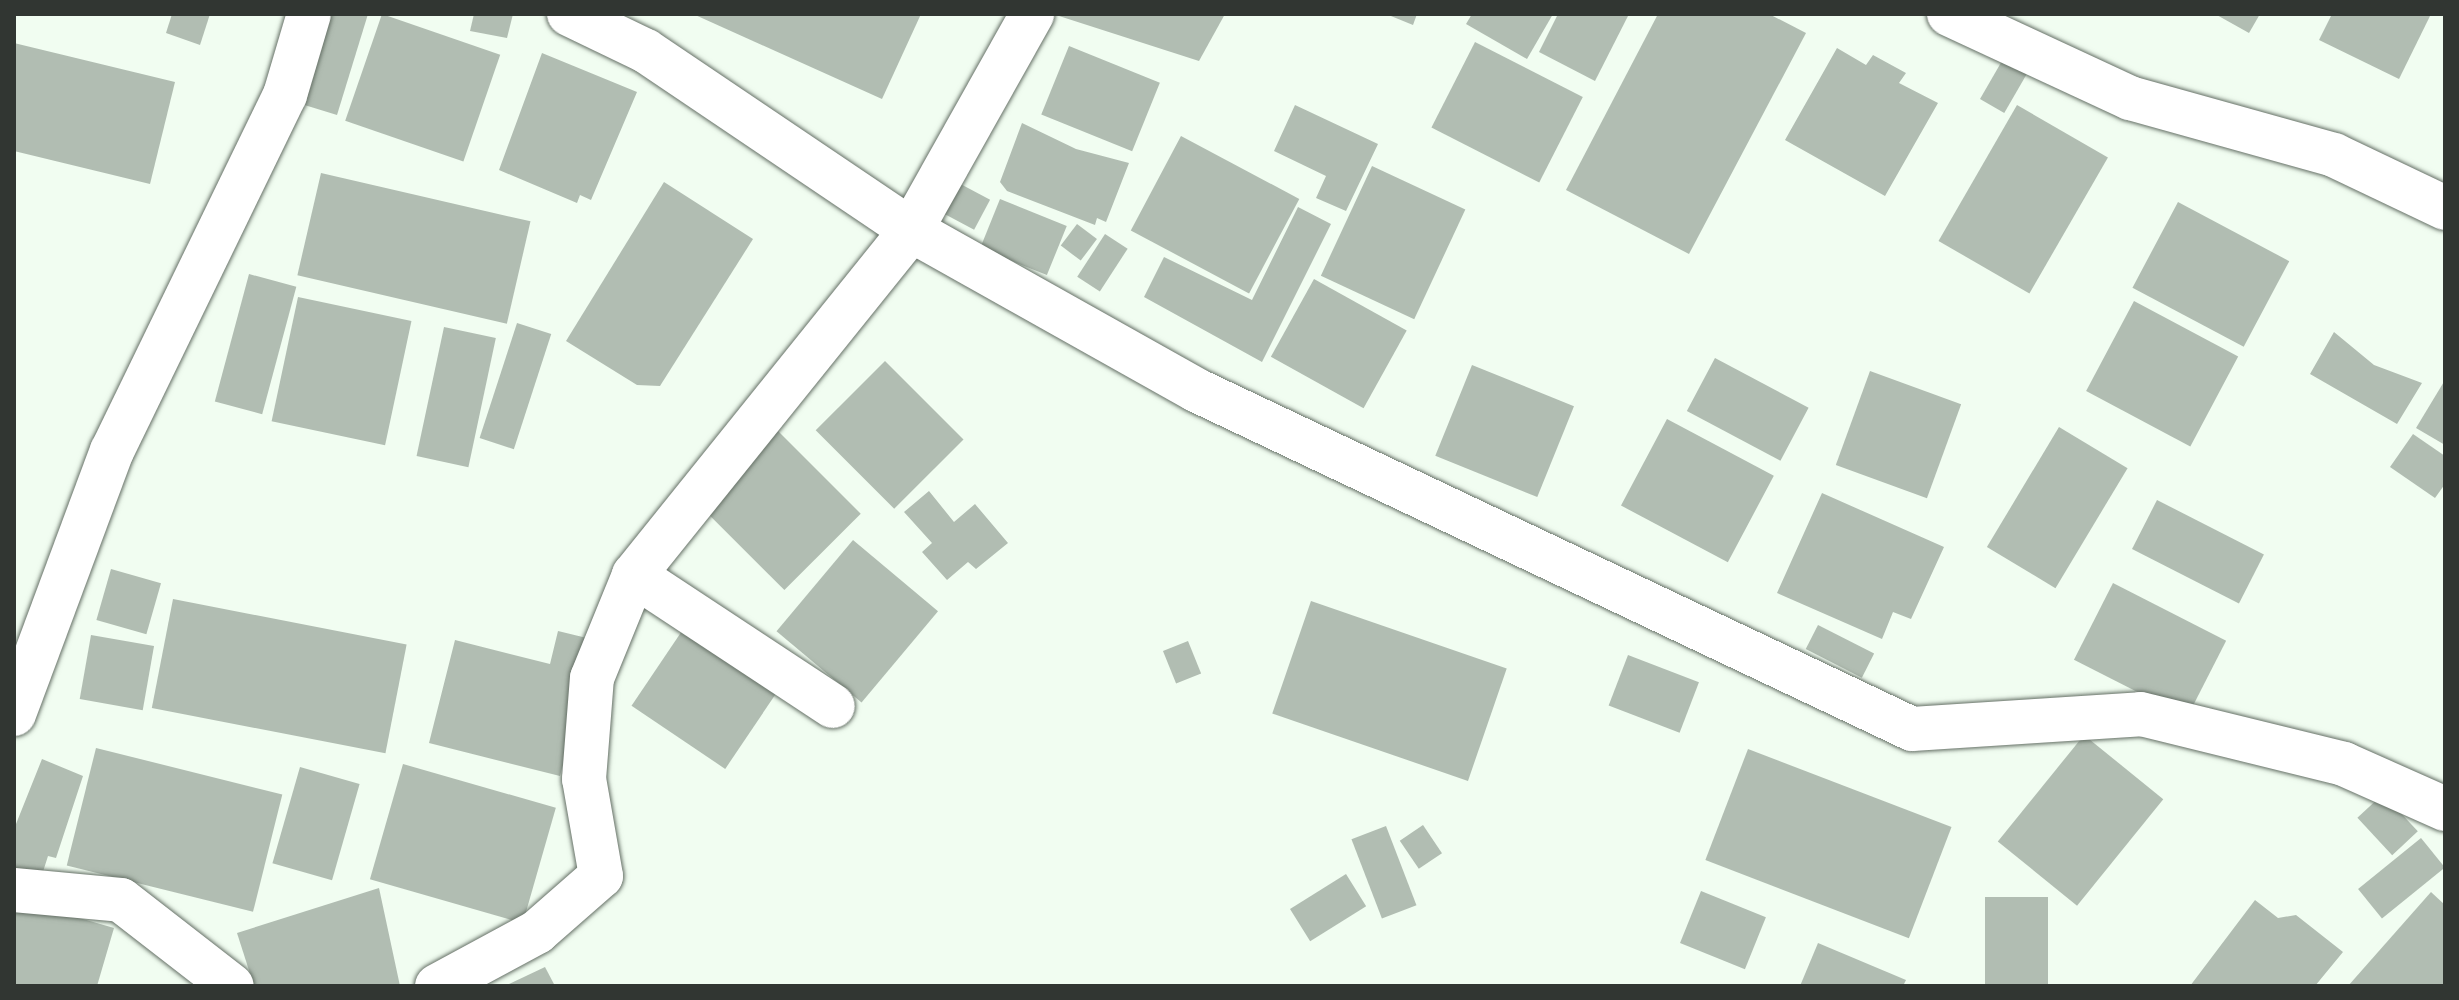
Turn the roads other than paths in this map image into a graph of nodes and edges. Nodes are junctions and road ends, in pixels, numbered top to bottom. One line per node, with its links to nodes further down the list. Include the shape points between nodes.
1 (309, 14): 9 (street, via 285,95 112,451)
2 (569, 14): 6 (street, via 646,51)
3 (1032, 14): 6 (street)
4 (1949, 14): 5 (street, via 2130,98 2334,155)
5 (2445, 208)
6 (911, 230): 7 (street); 10 (street, via 1196,390 1912,729 2141,714 2344,764)
7 (634, 575): 8 (street); 13 (street, via 592,678 584,779 601,876 537,932)
8 (833, 706)
9 (14, 714)
10 (2445, 809)
11 (14, 890): 12 (street, via 121,900)
12 (232, 986)
13 (437, 986)

